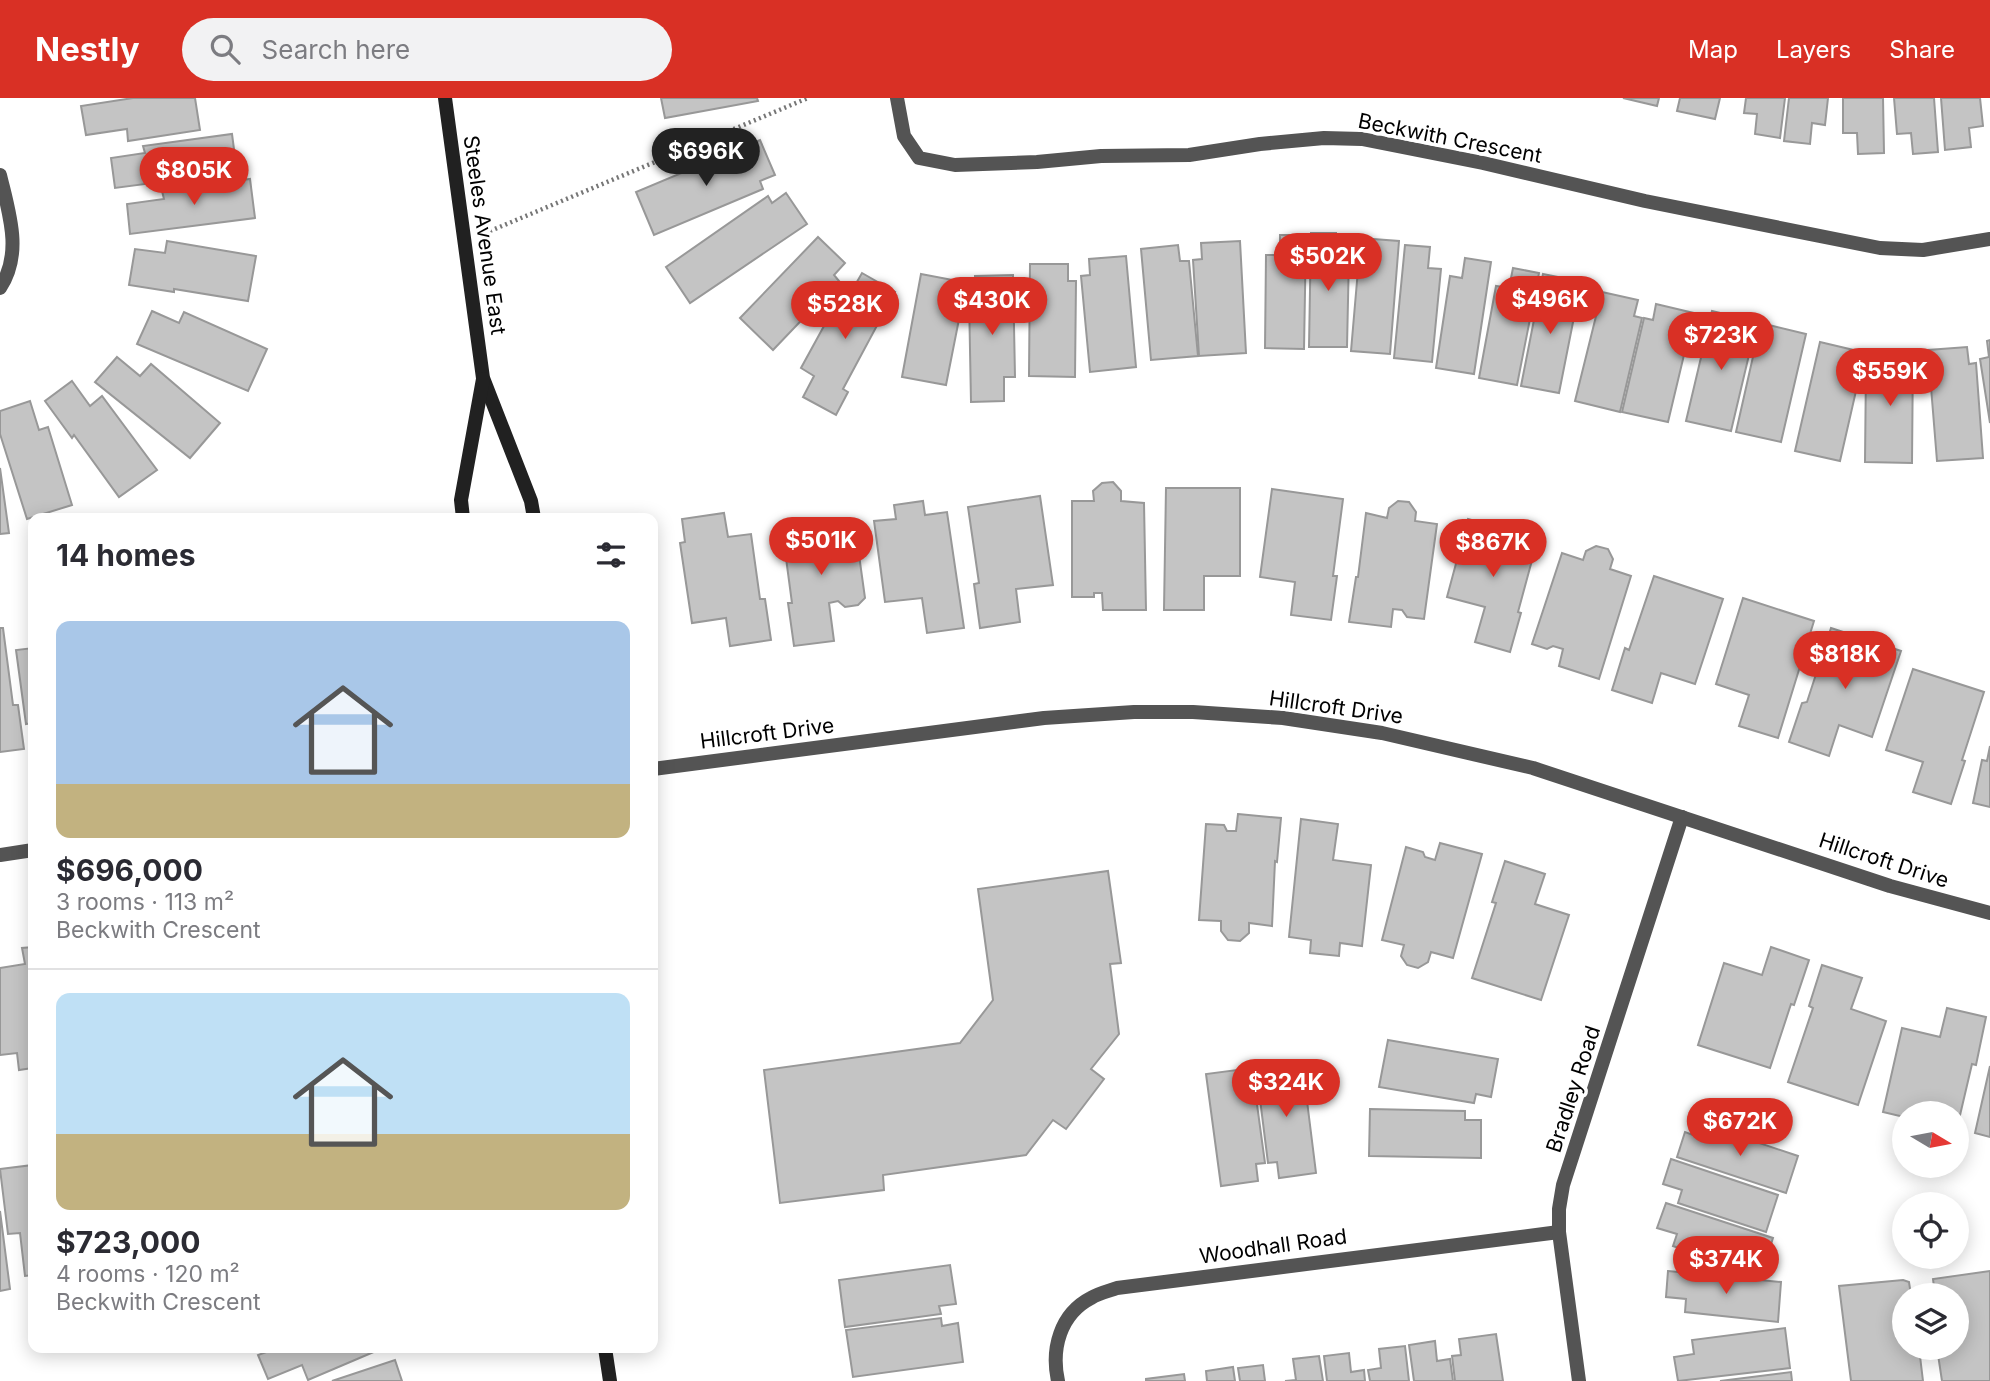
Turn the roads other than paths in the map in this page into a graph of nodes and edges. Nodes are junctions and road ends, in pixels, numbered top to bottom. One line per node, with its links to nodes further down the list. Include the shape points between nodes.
1 (445, 98): 6 (main road, Steeles Avenue East)
2 (897, 98): 4 (street, Beckwith Crescent, via 904,136 919,158 955,165 1189,155 1260,144 1362,139 1880,248 1923,250)
3 (0, 175): 5 (street, via 14,239 8,276)
4 (1990, 239)
5 (0, 288)
6 (484, 378): 7 (main road, Steeles Avenue East); 8 (main road, Steeles Avenue East)
7 (462, 513)
8 (533, 513)
9 (658, 768): 10 (street, Hillcroft Drive, via 1044,718 1193,712 1357,729 1462,750)
10 (1682, 817): 13 (street, Hillcroft Drive); 14 (street, Bradley Road, via 1563,1185)
11 (28, 851): 12 (street)
12 (0, 855)
13 (1990, 914)
14 (1559, 1232): 17 (street, Woodhall Road, via 1118,1288 1090,1298 1070,1315 1058,1337); 18 (street, Bradley Road)
15 (606, 1353): 16 (main road)
16 (610, 1381)
17 (1058, 1381)
18 (1579, 1381)

